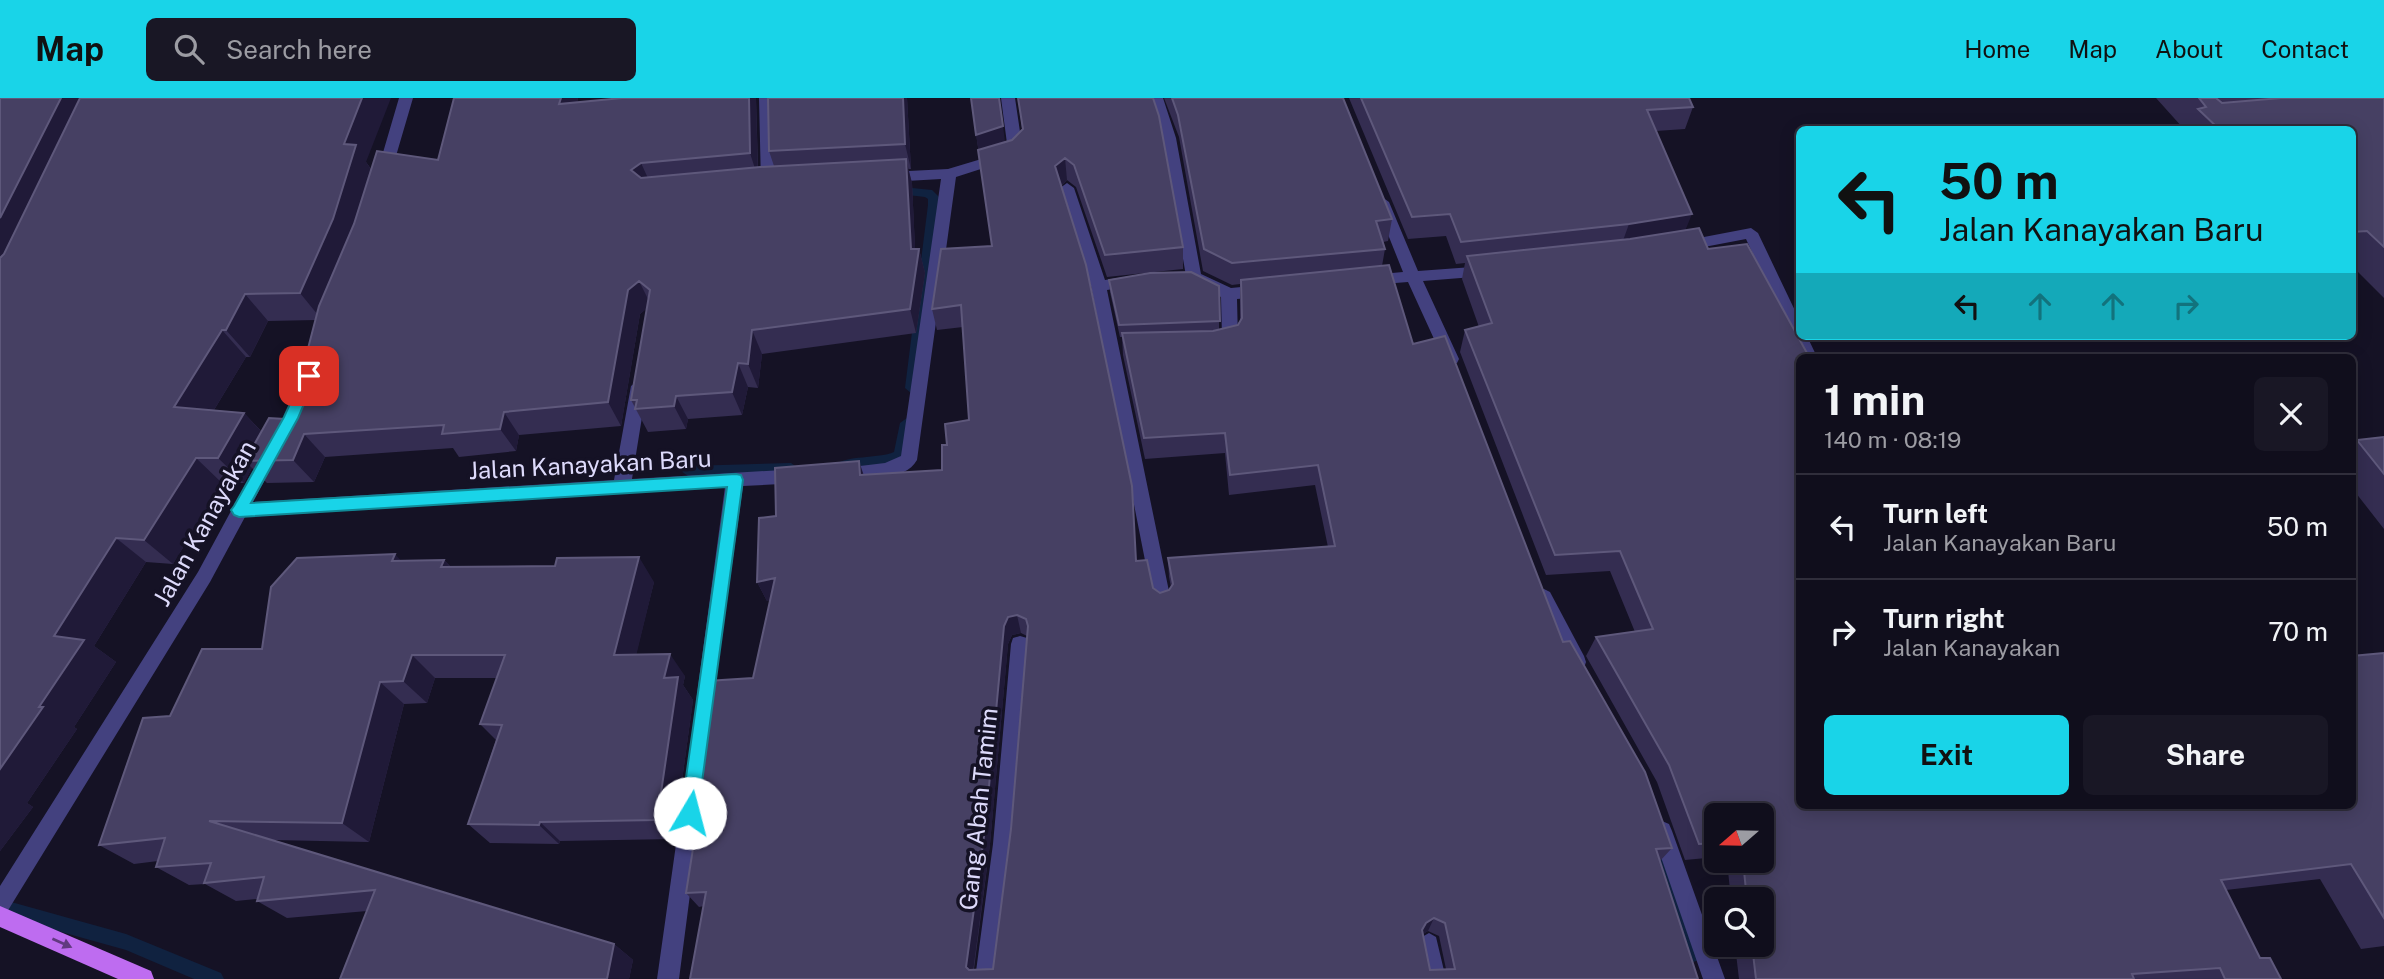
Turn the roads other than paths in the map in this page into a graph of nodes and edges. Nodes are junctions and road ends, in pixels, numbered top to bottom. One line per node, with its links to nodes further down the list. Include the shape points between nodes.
1 (406, 98): 10 (street)
2 (766, 98): 7 (street)
3 (1008, 98): 5 (street, via 1016,152)
4 (1156, 98): 18 (street, via 1169,138 1188,276)
5 (949, 174): 6 (street); 24 (street, via 909,460 884,471)
6 (880, 177)
7 (769, 184)
8 (1376, 187): 13 (street)
9 (1068, 188): 16 (street)
10 (377, 195)
11 (1672, 248): 19 (street, via 1751,233)
12 (1497, 270): 13 (street)
13 (1412, 275): 15 (street); 22 (street)
14 (1150, 278): 16 (street)
15 (1360, 281)
16 (1099, 286): 28 (street, via 1117,346)
17 (1281, 289): 18 (street)
18 (1228, 294): 20 (street, via 1230,340)
19 (1796, 329)
20 (1201, 344)
21 (642, 367): 25 (street)
22 (1457, 375)
23 (278, 441): 26 (street, Jalan Kanayakan)
24 (736, 480): 25 (street, Jalan Kanayakan Baru); 31 (street, Jalan Kanayakan Baru)
25 (622, 486): 26 (street, Jalan Kanayakan Baru)
26 (239, 510): 34 (street, Jalan Kanayakan, via 204,577)
27 (1534, 575): 30 (street)
28 (1162, 601)
29 (1020, 644): 39 (street, Gang Abah Tamim)
30 (1586, 677)
31 (704, 716)
32 (694, 785): 38 (street)
33 (1654, 808): 41 (street)
34 (0, 905)
35 (0, 916): 37 (main road, one-way to 37)
36 (1429, 944): 40 (street)
37 (143, 979)
38 (668, 979)
39 (986, 979)
40 (1436, 979)
41 (1714, 979)

